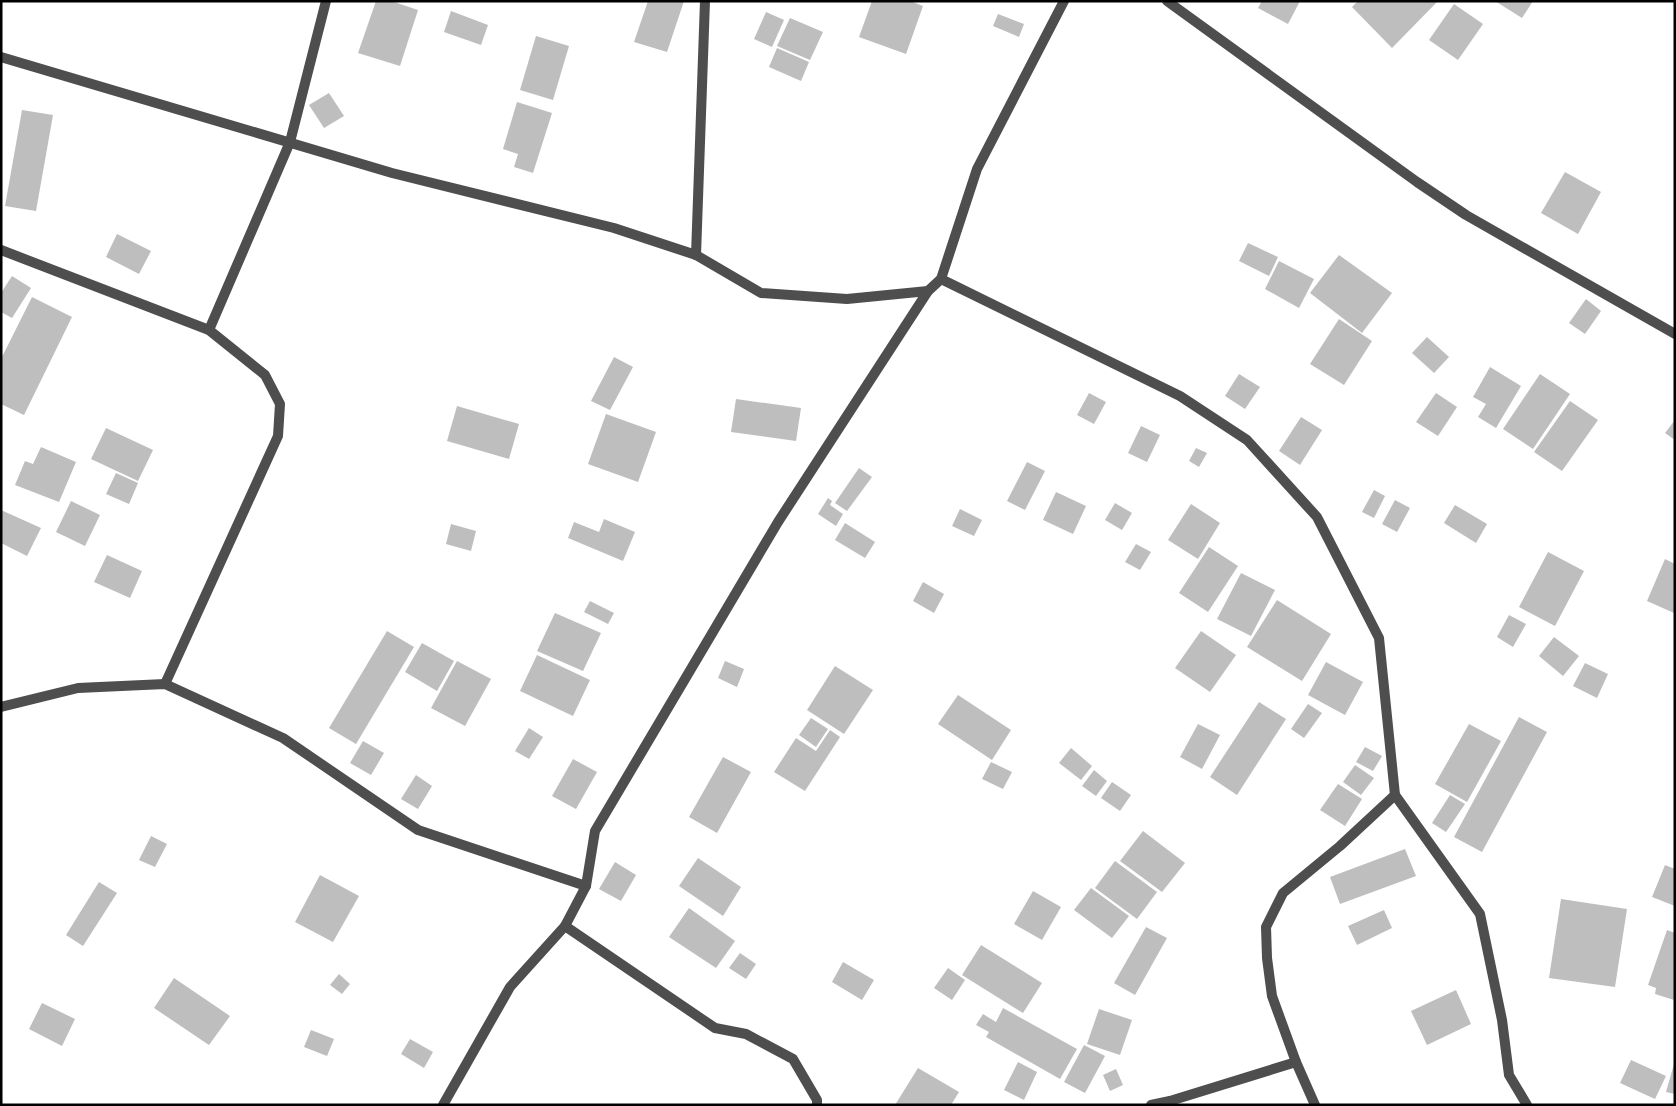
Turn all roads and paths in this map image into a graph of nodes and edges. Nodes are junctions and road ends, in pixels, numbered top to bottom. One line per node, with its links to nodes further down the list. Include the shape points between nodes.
1 (326, 1): 6 (street)
2 (705, 1): 8 (street)
3 (1064, 1): 9 (street, via 976,169)
4 (1167, 1): 12 (street, via 1466,215)
5 (1, 57): 6 (street)
6 (290, 142): 8 (street, via 392,173 614,228); 11 (street)
7 (1, 250): 11 (street)
8 (696, 255): 10 (street, via 761,293 847,299)
9 (941, 279): 10 (street); 15 (street, via 1180,396 1247,440 1317,517 1379,638)
10 (928, 291): 16 (street, via 778,522 595,831)
11 (209, 330): 13 (street, via 265,376 280,404 278,436)
12 (1675, 334)
13 (165, 684): 14 (street, via 78,688); 16 (street, via 283,738 418,830)
14 (1, 707)
15 (1395, 796): 18 (street, via 1283,893 1266,927 1272,996); 23 (street, via 1480,914 1502,1020 1509,1075)
16 (586, 886): 17 (street)
17 (565, 926): 19 (street, via 510,987); 20 (street, via 715,1028 746,1034 793,1059)
18 (1296, 1062): 21 (street); 22 (street)
19 (443, 1105)
20 (817, 1105)
21 (1151, 1105)
22 (1315, 1105)
23 (1527, 1105)

